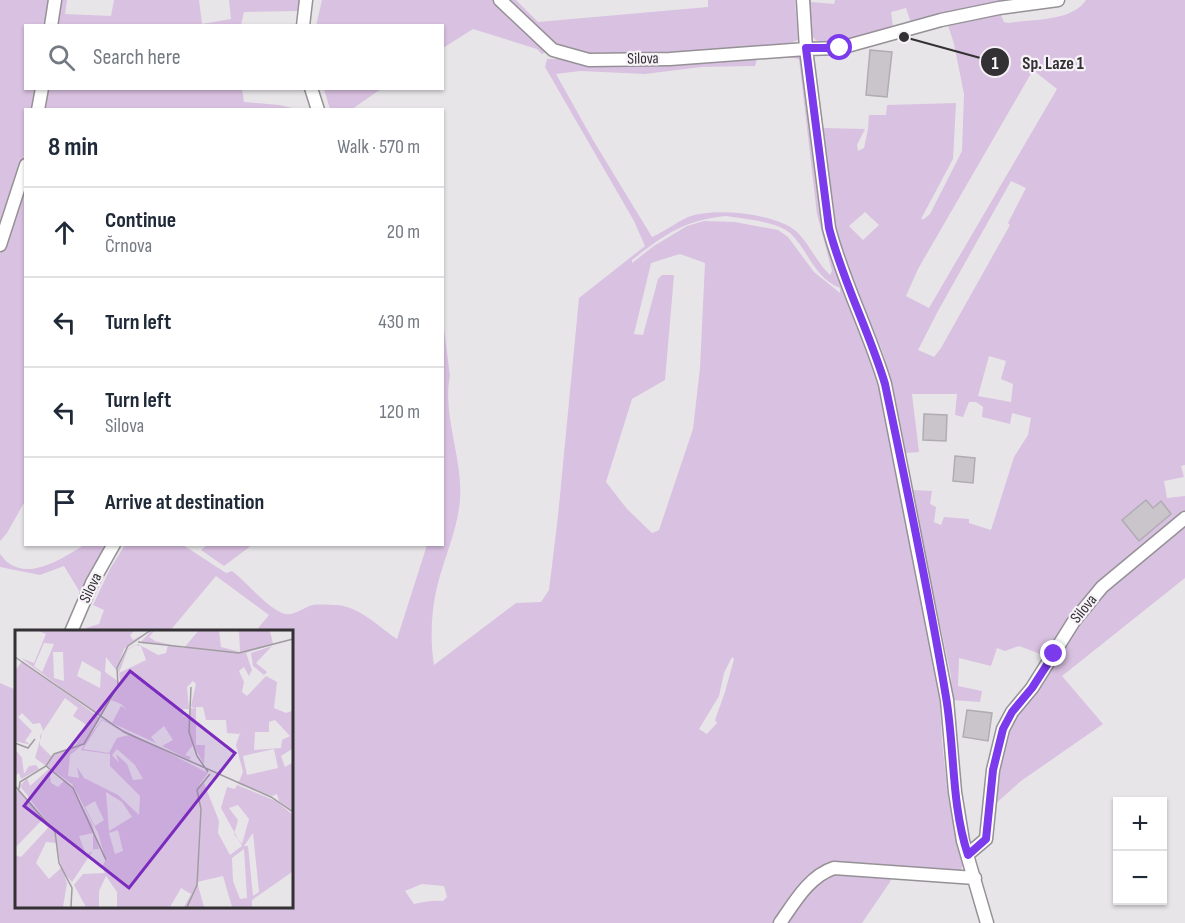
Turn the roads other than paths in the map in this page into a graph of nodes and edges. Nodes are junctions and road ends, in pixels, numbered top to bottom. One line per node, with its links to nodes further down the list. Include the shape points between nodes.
1 (55, 0): 6 (street)
2 (306, 0): 7 (street)
3 (500, 0): 8 (street, Silova, via 552,50 589,60 670,59)
4 (803, 0): 8 (street)
5 (1058, 0): 8 (street, Silova, via 941,20 840,48)
6 (51, 24)
7 (303, 24)
8 (806, 48): 18 (street, via 829,228 887,394 945,690 955,792)
9 (42, 90): 11 (street)
10 (312, 90): 12 (street)
11 (38, 108)
12 (317, 108)
13 (24, 171): 14 (street)
14 (0, 245)
15 (1185, 518): 18 (street, Silova, via 1102,587 1012,712 1003,729 993,770 986,839)
16 (113, 546): 17 (street, Silova)
17 (72, 630)
18 (968, 855): 19 (street)
19 (975, 878): 20 (street, via 834,868 822,872 804,890); 21 (street)
20 (780, 923)
21 (987, 923)

